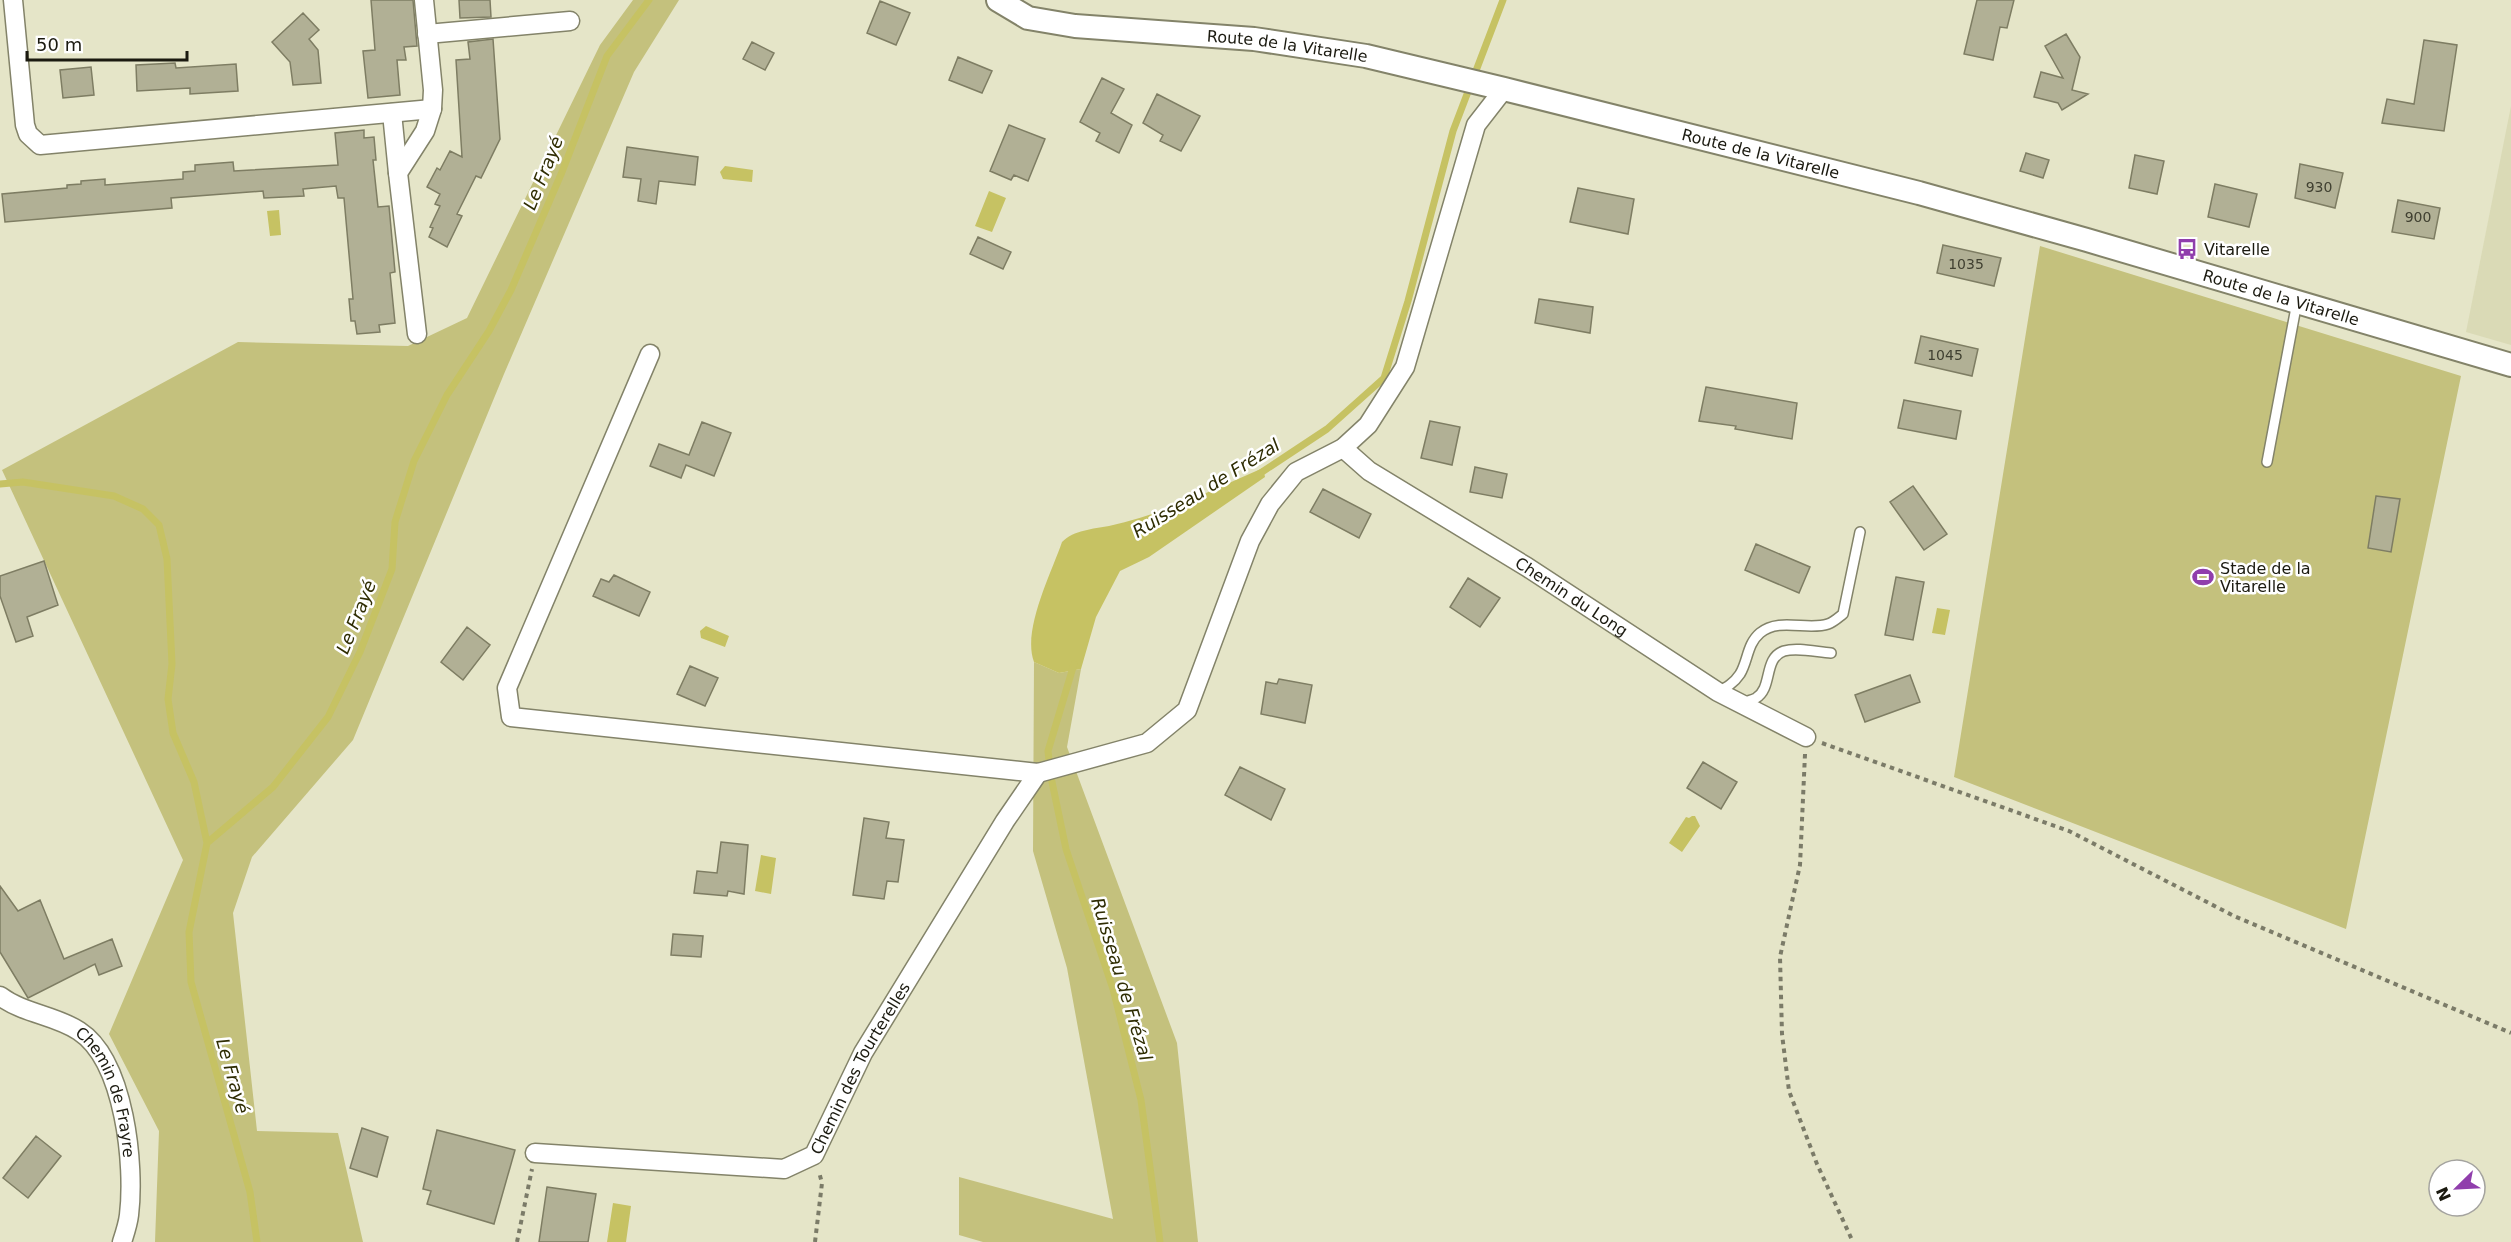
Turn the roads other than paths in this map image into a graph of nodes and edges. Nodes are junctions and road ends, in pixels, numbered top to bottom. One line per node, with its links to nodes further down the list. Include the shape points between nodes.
1 (13, 0): 8 (street, via 25,124 28,134 40,146)
2 (424, 0): 5 (street)
3 (998, 0): 6 (street, Route de la Vitarelle, via 1028,18 1254,39 1366,56)
4 (570, 21): 5 (street)
5 (427, 34): 7 (street)
6 (1496, 88): 10 (street, Route de la Vitarelle, via 1919,193); 14 (street, via 1476,125 1405,367 1368,425)
7 (432, 109): 8 (street); 9 (street, via 425,131)
8 (392, 113): 9 (street)
9 (398, 173): 11 (street)
10 (2297, 302): 13 (street, Route de la Vitarelle); 15 (lane)
11 (417, 334)
12 (650, 354): 21 (street, via 507,688 511,717)
13 (2511, 365)
14 (1343, 448): 18 (street, Chemin du Long, via 1369,471 1527,567); 21 (street, via 1296,472 1270,504 1250,541 1187,710 1148,743)
15 (2267, 462)
16 (1860, 532): 18 (lane, via 1843,614 1831,624 1789,624 1761,632 1750,646 1741,673)
17 (1831, 653): 19 (lane, via 1782,652 1772,661 1765,688 1758,697)
18 (1718, 692): 19 (street, Chemin du Long)
19 (1740, 704): 20 (street, Chemin du Long)
20 (1806, 737)
21 (1038, 773): 23 (street, Chemin des Tourterelles, via 863,1053 814,1155 784,1169)
22 (0, 996): 24 (street, Chemin de Frayre, via 21,1009 80,1031 108,1066 126,1129 130,1160 129,1218)
23 (535, 1152)
24 (122, 1242)

